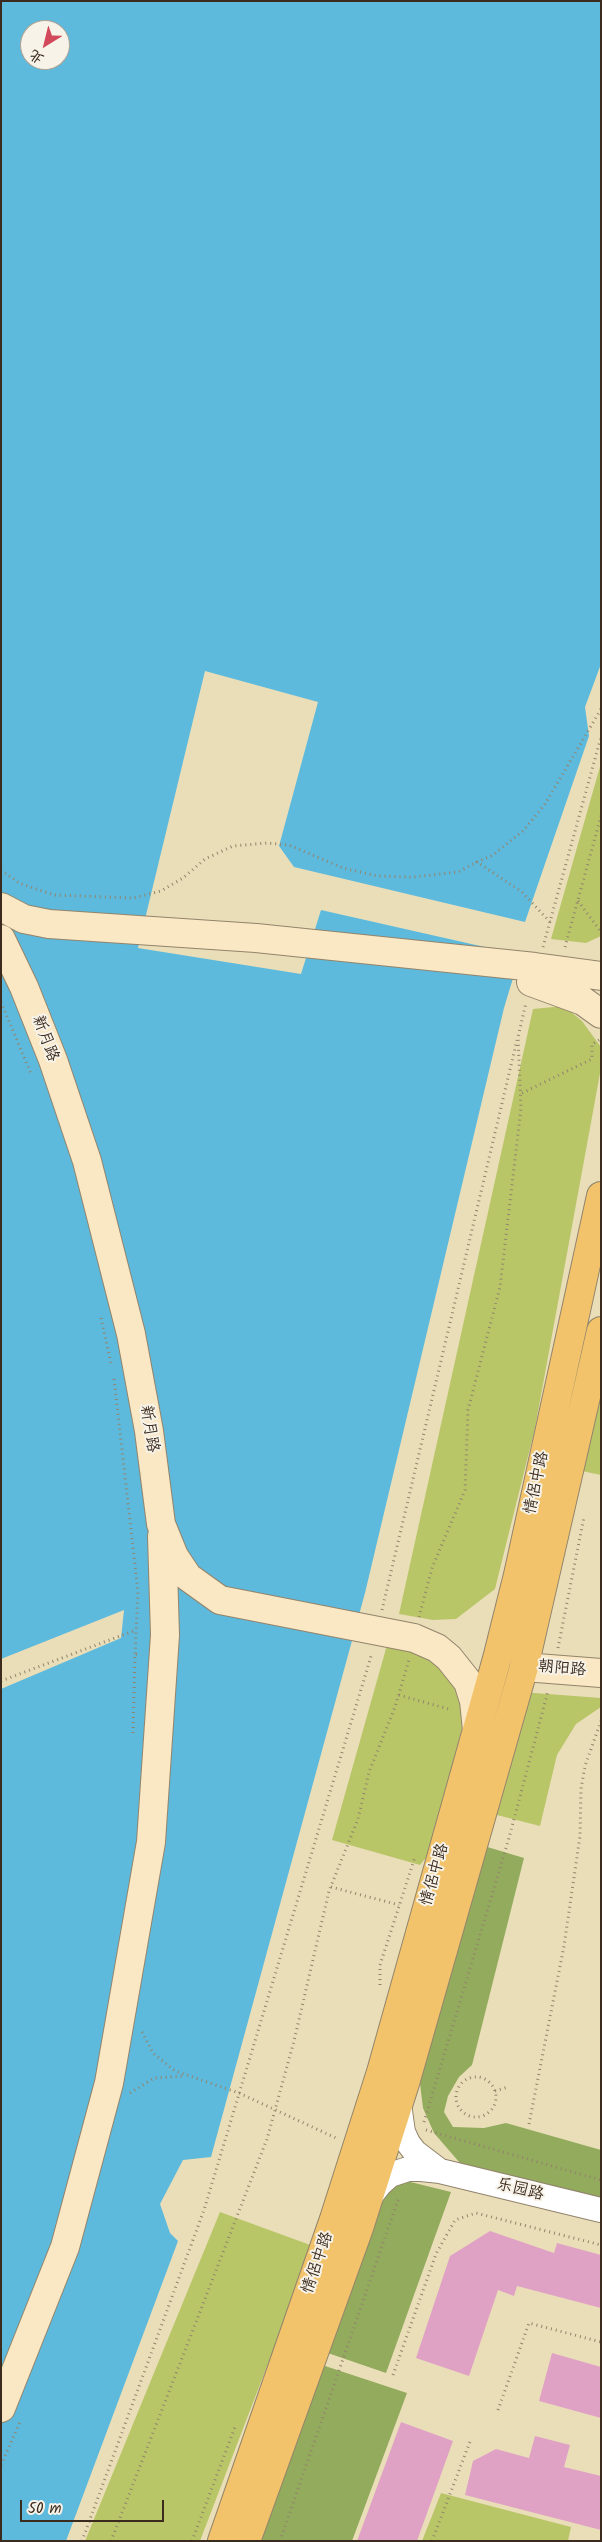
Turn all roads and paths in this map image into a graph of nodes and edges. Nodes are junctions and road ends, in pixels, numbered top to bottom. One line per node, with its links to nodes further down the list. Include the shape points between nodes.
1 (601, 709): 4 (path, via 545,804 524,830 493,855)
2 (601, 737): 8 (path)
3 (601, 816): 6 (path)
4 (477, 862): 5 (path, via 458,872 414,877 377,876 343,868 289,846 267,843 233,846 205,859 161,892 134,898 54,896 19,883); 8 (path, via 522,892)
5 (1, 870)
6 (578, 901): 10 (path); 12 (path, via 566,947)
7 (1, 907): 13 (street, via 24,919 49,924)
8 (550, 922): 13 (path)
9 (1, 927): 13 (street, via 66,939 285,958)
10 (601, 932)
11 (1, 939): 28 (street, 新月路, via 42,1033 87,1161 131,1334 149,1431)
12 (558, 947)
13 (540, 961): 14 (street); 15 (street); 16 (street); 18 (street); 19 (path)
14 (601, 964)
15 (601, 976)
16 (601, 994)
17 (1, 1002): 21 (path)
18 (601, 1014)
19 (518, 1037): 22 (path); 30 (path)
20 (601, 1040): 22 (path, via 592,1044 592,1059)
21 (34, 1080)
22 (522, 1094): 31 (path, via 500,1287 468,1410 465,1490 432,1568)
23 (601, 1196): 37 (highway, 情侶中路, via 518,1575)
24 (99, 1309): 26 (path)
25 (601, 1331): 33 (highway, 情侶中路)
26 (111, 1364)
27 (113, 1373): 29 (path, via 137,1583)
28 (161, 1524): 30 (street, 新月路, via 174,1556 188,1577 220,1600); 62 (street, via 165,1635 151,1842 109,2083 65,2247)
29 (136, 1630): 32 (path); 35 (path)
30 (374, 1631): 31 (street, 新月路); 46 (path, via 368,1670)
31 (414, 1638): 37 (street, 新月路, via 444,1652 461,1672 474,1701); 39 (path, via 395,1707 369,1772 358,1819)
32 (135, 1654)
33 (524, 1667): 34 (street, 朝阳路); 48 (highway, 情侶中路)
34 (601, 1673)
35 (1, 1681)
36 (601, 1721): 50 (path, via 581,1788 580,1836 564,1946)
37 (476, 1730): 69 (highway, 情侶中路, via 382,2072)
38 (417, 1851): 40 (path)
39 (331, 1887): 40 (path); 49 (path)
40 (399, 1905): 41 (path, via 380,1965)
41 (381, 1994)
42 (140, 2024): 43 (path, via 153,2053 164,2064)
43 (187, 2076): 46 (path); 47 (path, via 154,2078)
44 (508, 2087): 45 (path)
45 (495, 2091): 45 (path, via 487,2081 475,2077 458,2087 456,2101 468,2116 481,2117 495,2104)
46 (239, 2093): 49 (path); 66 (path, via 204,2210)
47 (128, 2096)
48 (399, 2104): 55 (street, via 408,2143); 57 (highway, 情侶中路)
49 (275, 2110): 53 (path); 67 (path, via 267,2139)
50 (529, 2124)
51 (339, 2129): 53 (path)
52 (422, 2129): 56 (path)
53 (336, 2138): 54 (path)
54 (333, 2147)
55 (440, 2171): 57 (street, via 398,2171 380,2184); 58 (street, 乐园路)
56 (601, 2180)
57 (367, 2202): 70 (highway, 情侶中路)
58 (601, 2210)
59 (601, 2245): 61 (path, via 476,2213 456,2220 436,2254)
60 (601, 2342): 63 (path, via 529,2323)
61 (393, 2375)
62 (1, 2408)
63 (498, 2410)
64 (237, 2422): 68 (path)
65 (471, 2439): 71 (path)
66 (82, 2541)
67 (111, 2541)
68 (192, 2541)
69 (222, 2541)
70 (246, 2541)
71 (432, 2541)

